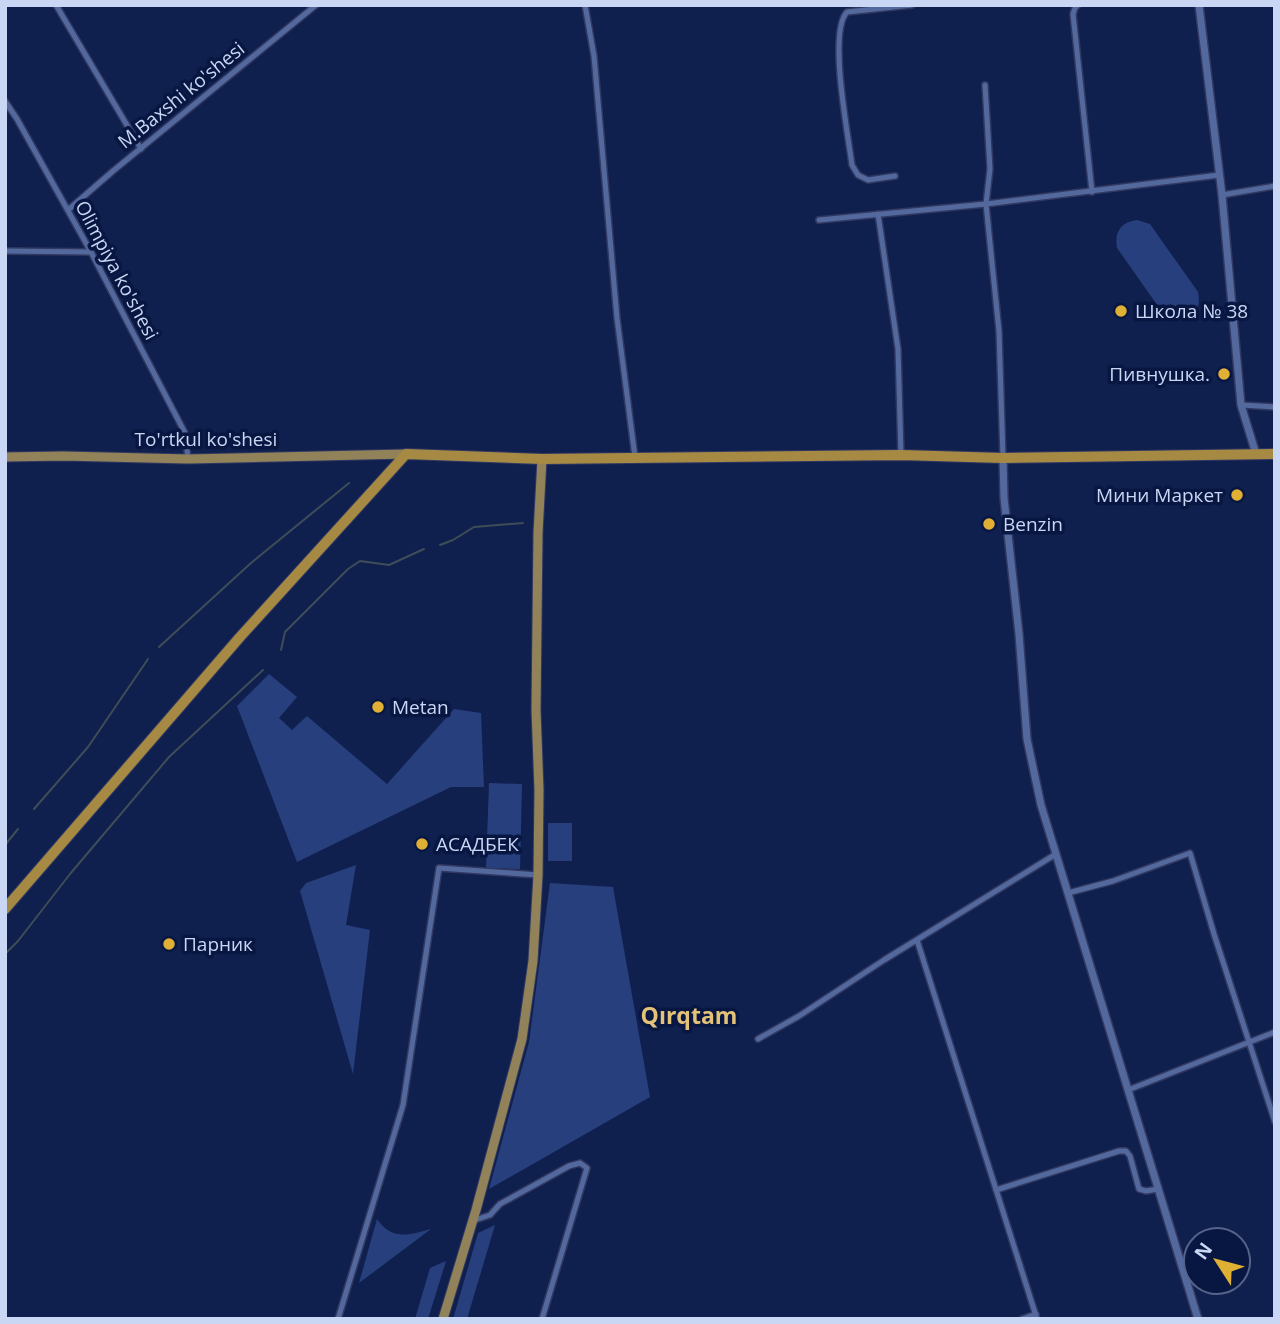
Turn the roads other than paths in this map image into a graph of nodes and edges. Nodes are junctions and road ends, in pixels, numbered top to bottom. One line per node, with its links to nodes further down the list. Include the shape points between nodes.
1 (56, 5): 9 (street)
2 (316, 5): 9 (street, M.Baxshi ko'shesi)
3 (585, 5): 28 (street)
4 (912, 5): 11 (street, via 847,12 841,18 838,53 852,165 868,180)
5 (1199, 5): 10 (street)
6 (1076, 6): 13 (street, via 1073,14)
7 (985, 85): 15 (street, via 990,169)
8 (5, 101): 16 (street, Olimpiya ko'shesi)
9 (141, 149): 16 (street, M.Baxshi ko'shesi)
10 (1219, 175): 13 (street); 14 (street)
11 (895, 176)
12 (1275, 187): 14 (street)
13 (1092, 192): 15 (street)
14 (1222, 195): 21 (street)
15 (986, 204): 17 (street); 30 (street, via 999,331)
16 (68, 210): 20 (street, Olimpiya ko'shesi)
17 (878, 214): 18 (street); 26 (street, via 898,349)
18 (819, 220)
19 (5, 251): 20 (street)
20 (91, 252): 29 (street, Olimpiya ko'shesi, via 185,433)
21 (1241, 405): 22 (street); 24 (street)
22 (1275, 407)
23 (406, 454): 29 (main road, To'rtkul ko'shesi); 31 (highway); 35 (highway, via 240,637)
24 (1256, 454): 25 (highway); 30 (highway)
25 (1275, 454)
26 (901, 455): 28 (highway); 30 (highway)
27 (5, 457): 29 (main road, To'rtkul ko'shesi)
28 (635, 457): 31 (highway)
29 (188, 458)
30 (1003, 458): 32 (street, via 1027,739)
31 (542, 459): 33 (main road, via 536,710)
32 (1056, 854): 34 (street); 36 (street)
33 (538, 875): 44 (main road, via 522,1039); 46 (street, via 439,868 403,1105)
34 (1068, 893): 39 (street, via 1190,853); 40 (street)
35 (5, 909)
36 (917, 940): 38 (street); 42 (street)
37 (1275, 1032): 39 (street)
38 (758, 1039)
39 (1248, 1043): 40 (street); 41 (street)
40 (1128, 1090): 43 (street)
41 (1275, 1122)
42 (996, 1189): 43 (street, via 1119,1151 1130,1156 1139,1189); 45 (street)
43 (1158, 1189): 50 (street)
44 (472, 1221): 47 (main road); 48 (street, via 490,1215 500,1204 569,1166 580,1163 587,1168)
45 (1037, 1317): 49 (street)
46 (338, 1319)
47 (443, 1319)
48 (542, 1319)
49 (1022, 1319)
50 (1198, 1319)

